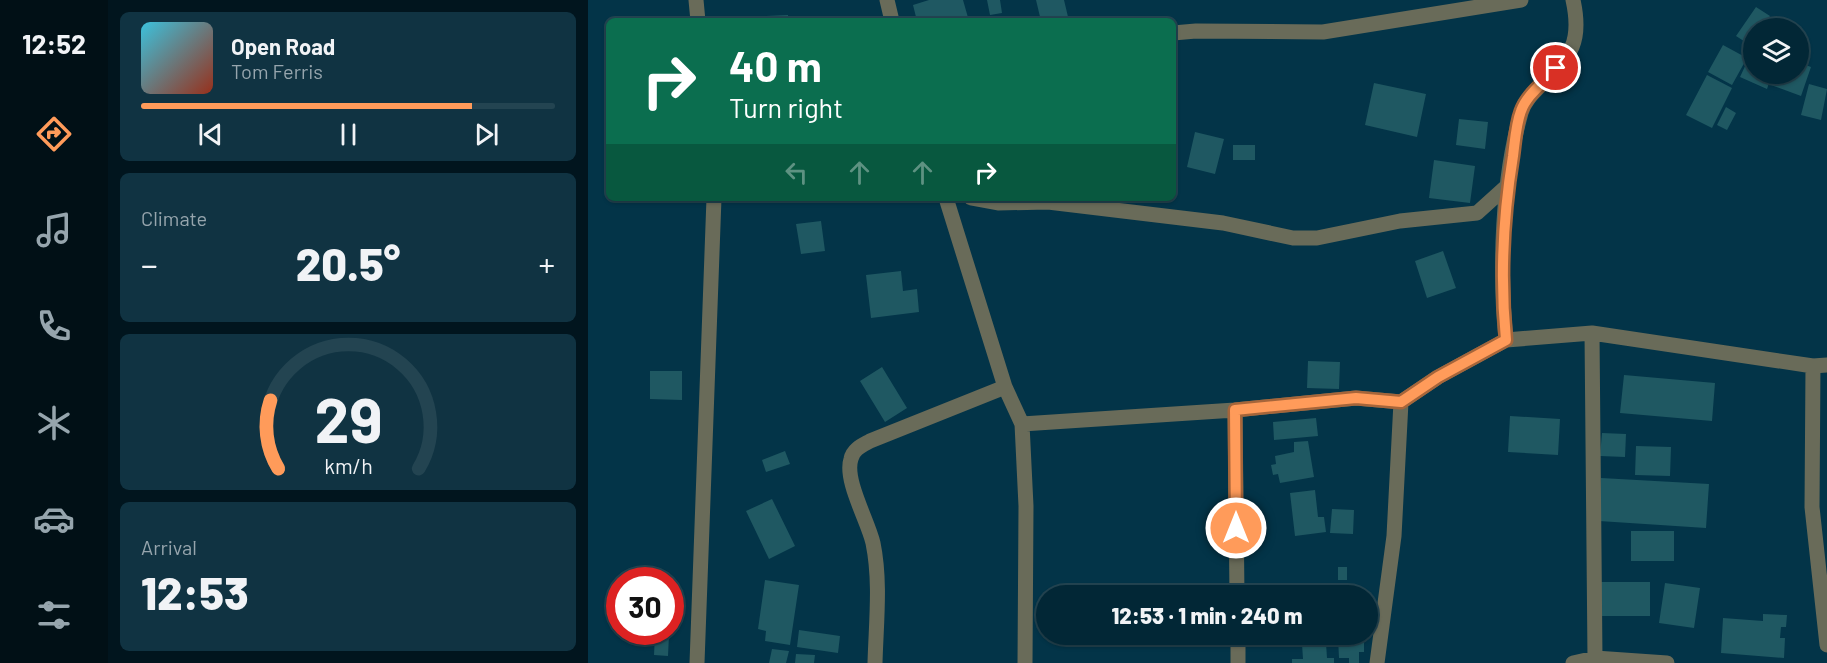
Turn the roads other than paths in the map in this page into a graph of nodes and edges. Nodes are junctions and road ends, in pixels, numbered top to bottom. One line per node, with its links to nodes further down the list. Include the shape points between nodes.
1 (696, 0): 5 (street)
2 (888, 0): 6 (street)
3 (1521, 0): 7 (street, via 1323,32)
4 (1573, 0): 8 (street, via 1578,22 1576,41 1521,110)
5 (698, 18)
6 (891, 18)
7 (1176, 33)
8 (1508, 185): 11 (street, via 1477,213 1400,221 1317,238 1293,238 1223,224 1048,202); 13 (street, via 1501,290)
9 (714, 201): 24 (street)
10 (947, 201): 15 (street)
11 (987, 201)
12 (1592, 333): 13 (street); 14 (street); 23 (street)
13 (1506, 340): 16 (street)
14 (1820, 366): 19 (street)
15 (1005, 387): 18 (street); 25 (street, via 870,441 857,448 850,458 853,483 873,543 877,601)
16 (1401, 402): 17 (street, via 1356,398); 28 (street, via 1394,536)
17 (1235, 410): 18 (street); 20 (street)
18 (1022, 424): 26 (street)
19 (1819, 508): 22 (street)
20 (1237, 585)
21 (1238, 645): 27 (street)
22 (1827, 645)
23 (1594, 658): 29 (street); 30 (street)
24 (697, 663)
25 (875, 663)
26 (1025, 663)
27 (1238, 663)
28 (1377, 663)
29 (1573, 663)
30 (1667, 663)

